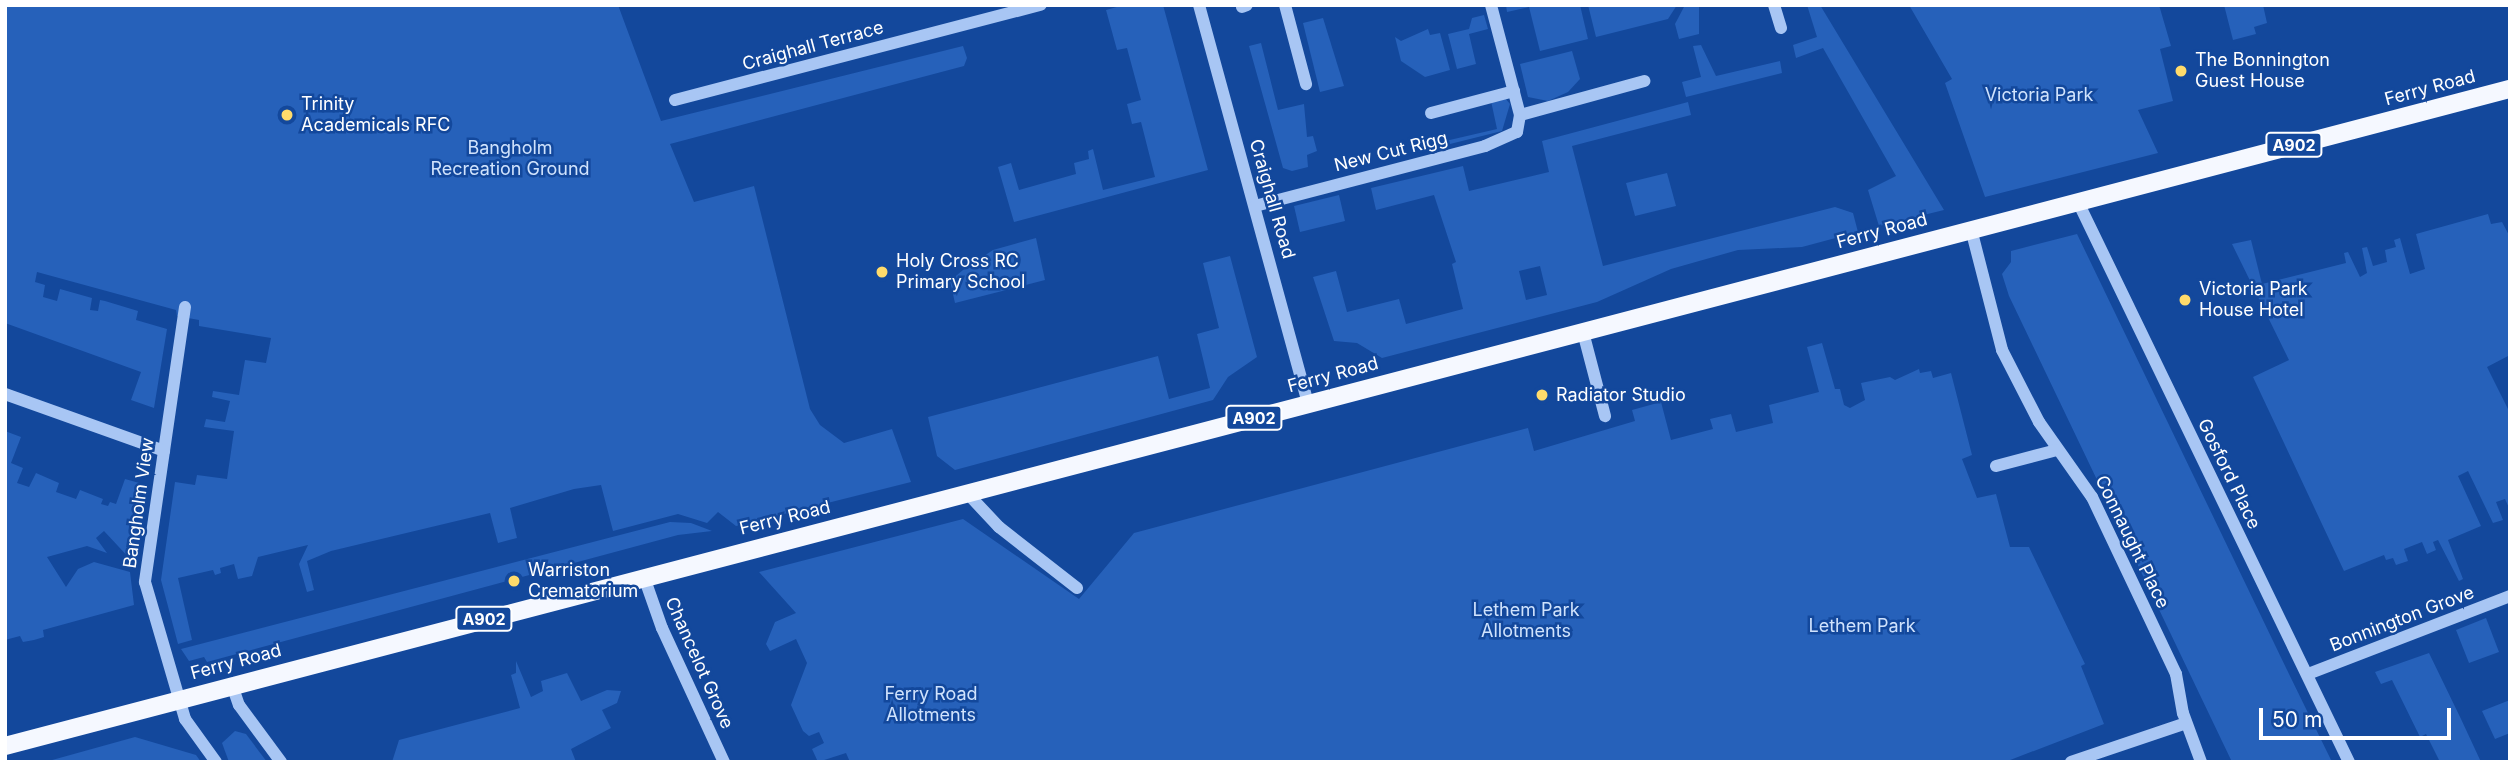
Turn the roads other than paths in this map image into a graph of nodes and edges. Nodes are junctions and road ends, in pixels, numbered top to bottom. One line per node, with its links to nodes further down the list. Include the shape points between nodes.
1 (1041, 5): 11 (street, Craighall Terrace)
2 (1199, 5): 15 (street, Craighall Road)
3 (1285, 5): 8 (street)
4 (1491, 5): 10 (street)
5 (1774, 5): 6 (street)
6 (1781, 28)
7 (1644, 81): 13 (street)
8 (1306, 84)
9 (2510, 89): 14 (main road, Ferry Road / A902)
10 (1514, 91): 12 (street, New Cut Rigg); 13 (street)
11 (675, 100)
12 (1431, 113)
13 (1520, 115): 15 (street, New Cut Rigg, via 1517,132 1499,142)
14 (2078, 202): 16 (main road, Ferry Road / A902); 29 (street, Gosford Place)
15 (1255, 206): 20 (street, Craighall Road)
16 (1977, 228): 18 (main road, Ferry Road / A902); 22 (street, Connaught Place, via 2002,350)
17 (185, 307): 23 (street, Bangholm View)
18 (1583, 332): 20 (main road, Ferry Road / A902); 21 (street)
19 (5, 394): 23 (street)
20 (1308, 404): 25 (main road, Ferry Road / A902)
21 (1605, 416)
22 (2057, 450): 24 (street); 32 (street, Connaught Place, via 2083,480 2171,662)
23 (164, 451): 31 (street, Bangholm View, via 145,582)
24 (1996, 466)
25 (968, 494): 26 (main road, Ferry Road / A902); 27 (street, via 999,527)
26 (645, 577): 30 (main road, Ferry Road / A902); 36 (street, Chancelot Grove, via 662,628)
27 (1077, 588)
28 (2510, 596): 29 (street, Bonnington Grove)
29 (2308, 674): 39 (street, Gosford Place)
30 (232, 685): 31 (main road, Ferry Road / A902); 35 (street, via 239,705)
31 (177, 700): 33 (main road, Ferry Road / A902); 34 (street, Bangholm View)
32 (2186, 723): 37 (street); 38 (street, Connaught Place)
33 (5, 746)
34 (216, 762)
35 (281, 762)
36 (724, 762)
37 (2071, 762)
38 (2201, 762)
39 (2350, 762)

